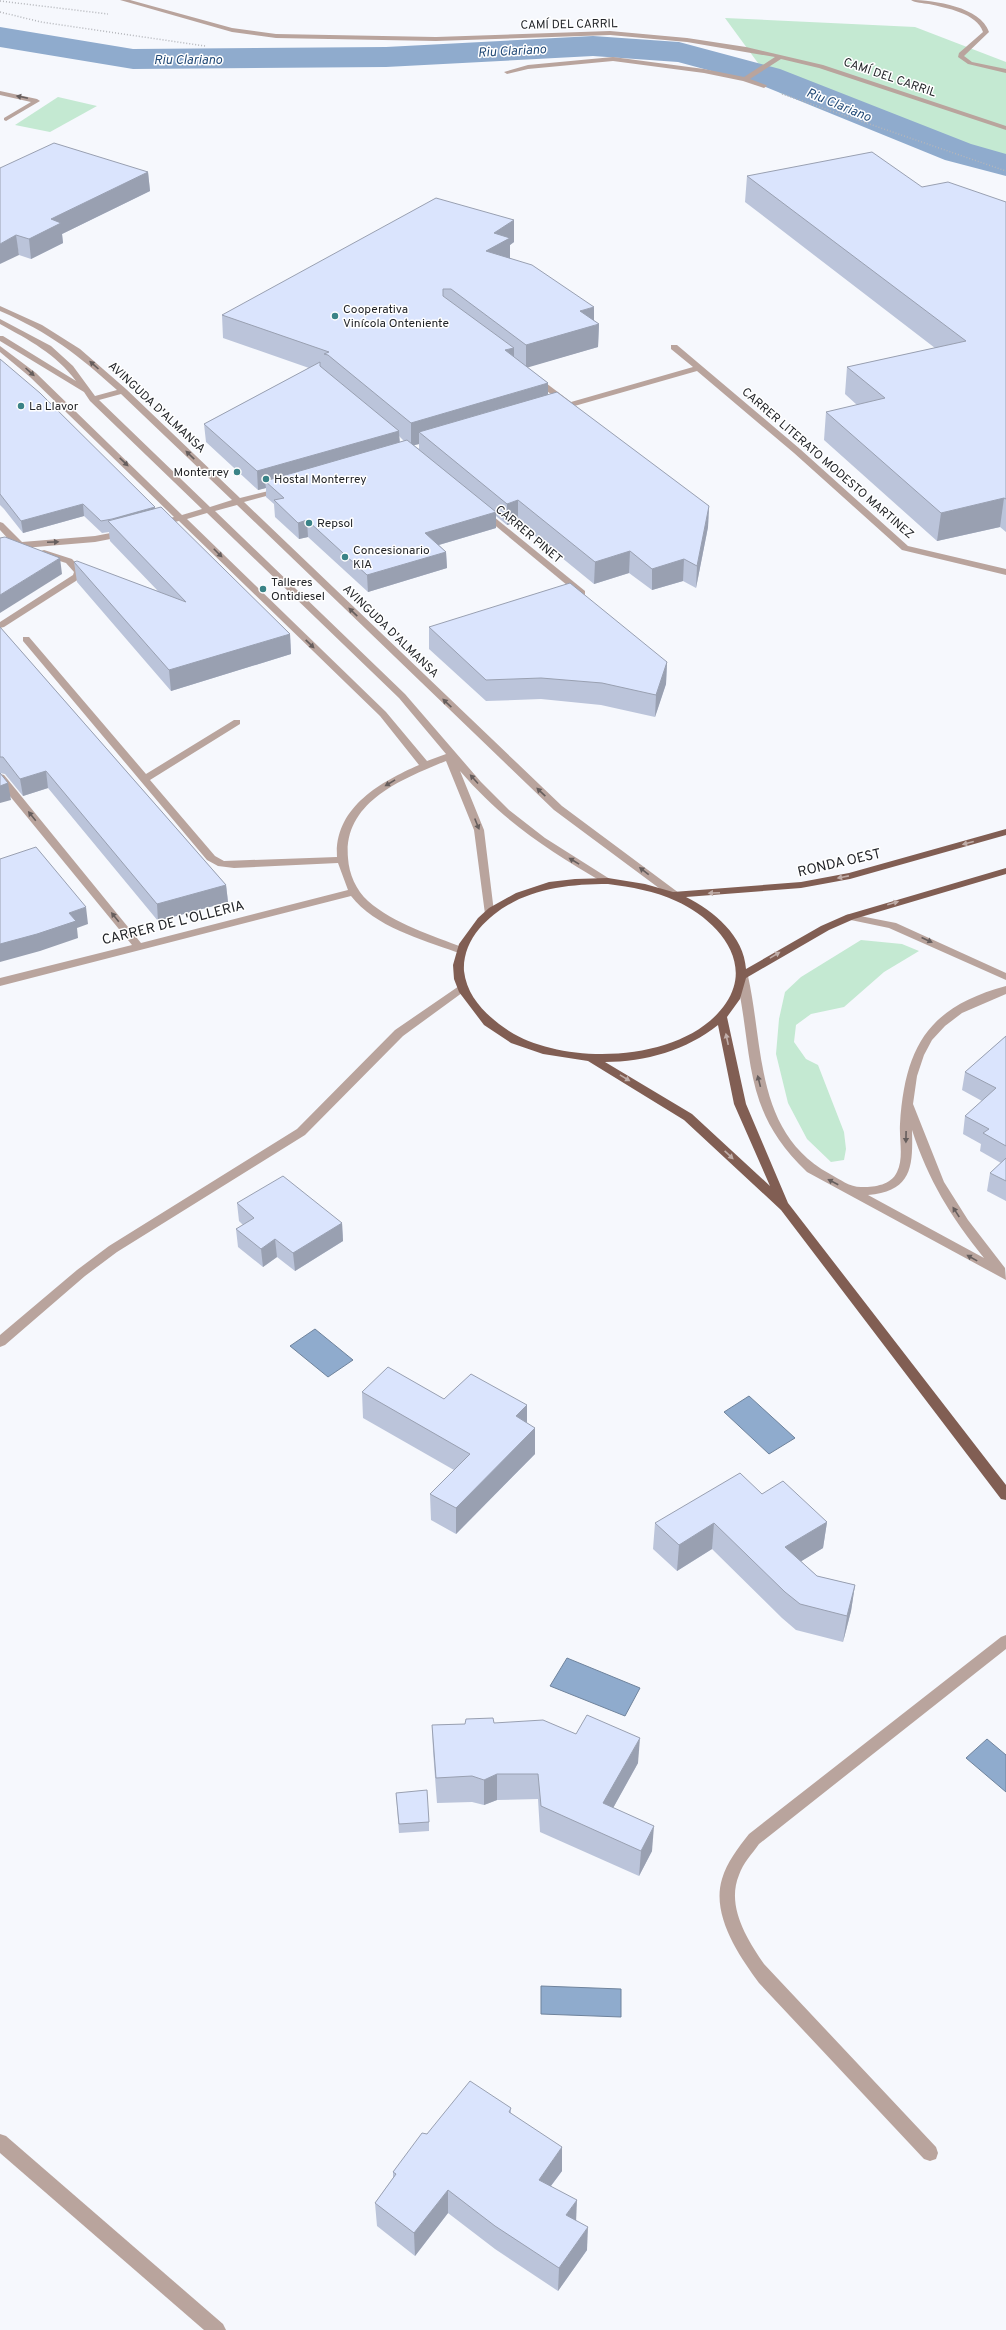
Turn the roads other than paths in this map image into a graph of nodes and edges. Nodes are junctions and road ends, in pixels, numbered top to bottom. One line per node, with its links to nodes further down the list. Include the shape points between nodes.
1 (123, 0): 3 (street, CAMÍ DEL CARRIL, via 232,30 276,36 436,39 610,33 687,40)
2 (914, 0): 4 (street, via 951,7 980,22 985,26 986,32 968,46 961,57 970,63)
3 (780, 57): 6 (street); 10 (street, CAMÍ DEL CARRIL, via 843,72)
4 (1006, 71)
5 (507, 72): 6 (street, via 528,67 612,59 704,70)
6 (746, 78): 7 (street)
7 (764, 86)
8 (0, 93): 9 (street, one-way to 8, via 37,101)
9 (5, 121)
10 (1006, 128)
11 (0, 308): 13 (street, AVINGUDA D'ALMANSA)
12 (0, 312): 13 (street)
13 (12, 313): 20 (street, AVINGUDA D'ALMANSA, one-way to 13, via 62,339)
14 (0, 321): 21 (street, via 48,348 70,368)
15 (0, 338): 21 (street)
16 (674, 346): 18 (street, CARRER LITERATO MODESTO MARTINEZ)
17 (0, 348): 28 (street, one-way to 28, via 33,375)
18 (697, 368): 22 (street); 34 (street, CARRER LITERATO MODESTO MARTINEZ, via 797,451 906,548)
19 (527, 373): 22 (street)
20 (123, 391): 21 (street); 25 (street, AVINGUDA D'ALMANSA, one-way to 20)
21 (90, 395): 27 (street)
22 (573, 407): 23 (street)
23 (547, 411)
24 (290, 486): 25 (street)
25 (238, 502): 27 (street); 48 (street, AVINGUDA D'ALMANSA, one-way to 25, via 558,808)
26 (476, 506): 35 (street, CARRER PINET)
27 (209, 510): 28 (street); 39 (street, via 402,696)
28 (182, 517): 30 (street); 40 (street, one-way to 40, via 383,714)
29 (0, 525): 32 (street)
30 (152, 525)
31 (137, 530): 32 (street, one-way to 31, via 95,539)
32 (18, 544): 33 (street); 36 (street, via 71,562 78,572 76,577)
33 (0, 547)
34 (1006, 572)
35 (591, 600)
36 (1, 625)
37 (26, 639): 42 (street)
38 (237, 722): 42 (street)
39 (448, 753): 40 (street); 46 (street, one-way to 39, via 518,824); 49 (street, one-way to 49, via 479,830)
40 (425, 766): 44 (street, one-way to 44, via 392,782 361,804 347,824)
41 (0, 777): 51 (street, one-way to 41)
42 (145, 780): 44 (street, via 211,858 222,864)
43 (1006, 832): 48 (main road, RONDA OEST, one-way to 48, via 850,876 801,885)
44 (342, 860): 47 (street)
45 (1006, 871): 50 (main road, one-way to 45)
46 (608, 881): 48 (main road, via 643,885); 49 (main road, via 563,883 522,893)
47 (353, 892): 51 (street, CARRER DE L'OLLERIA); 52 (street, via 369,908 386,918)
48 (675, 895): 53 (main road, via 704,910 725,930 738,952)
49 (489, 912): 52 (main road, via 471,930)
50 (850, 917): 53 (main road, one-way to 50, via 824,928); 54 (street, one-way to 54, via 892,925)
51 (139, 947): 55 (street, CARRER DE L'OLLERIA)
52 (460, 950): 56 (main road, via 458,969)
53 (742, 976): 58 (main road, via 736,997); 61 (street, one-way to 53, via 811,1169 792,1152 775,1128 762,1094 755,1063 751,1017)
54 (1006, 977)
55 (0, 982)
56 (462, 988): 59 (main road, via 474,1009 496,1028 523,1043 556,1054); 64 (street, via 399,1033 301,1132 113,1249)
57 (1006, 990): 60 (street, via 961,1009 931,1032 915,1061)
58 (722, 1017): 59 (main road, via 699,1036 667,1050 631,1057); 62 (main road, one-way to 58, via 740,1104)
59 (592, 1058): 62 (main road, one-way to 62, via 688,1117)
60 (907, 1098): 61 (street, one-way to 61, via 906,1160 902,1175 890,1186 873,1191); 63 (street, one-way to 60, via 969,1232 943,1191 927,1156)
61 (852, 1192): 63 (street, one-way to 61)
62 (785, 1207): 65 (main road)
63 (1006, 1276)
64 (0, 1342)
65 (1006, 1495)
66 (1006, 1642): 68 (street, via 754,1839 738,1861 727,1885 729,1908 738,1936 749,1957 765,1978)
67 (0, 2142): 69 (street)
68 (930, 2153)
69 (217, 2330)

